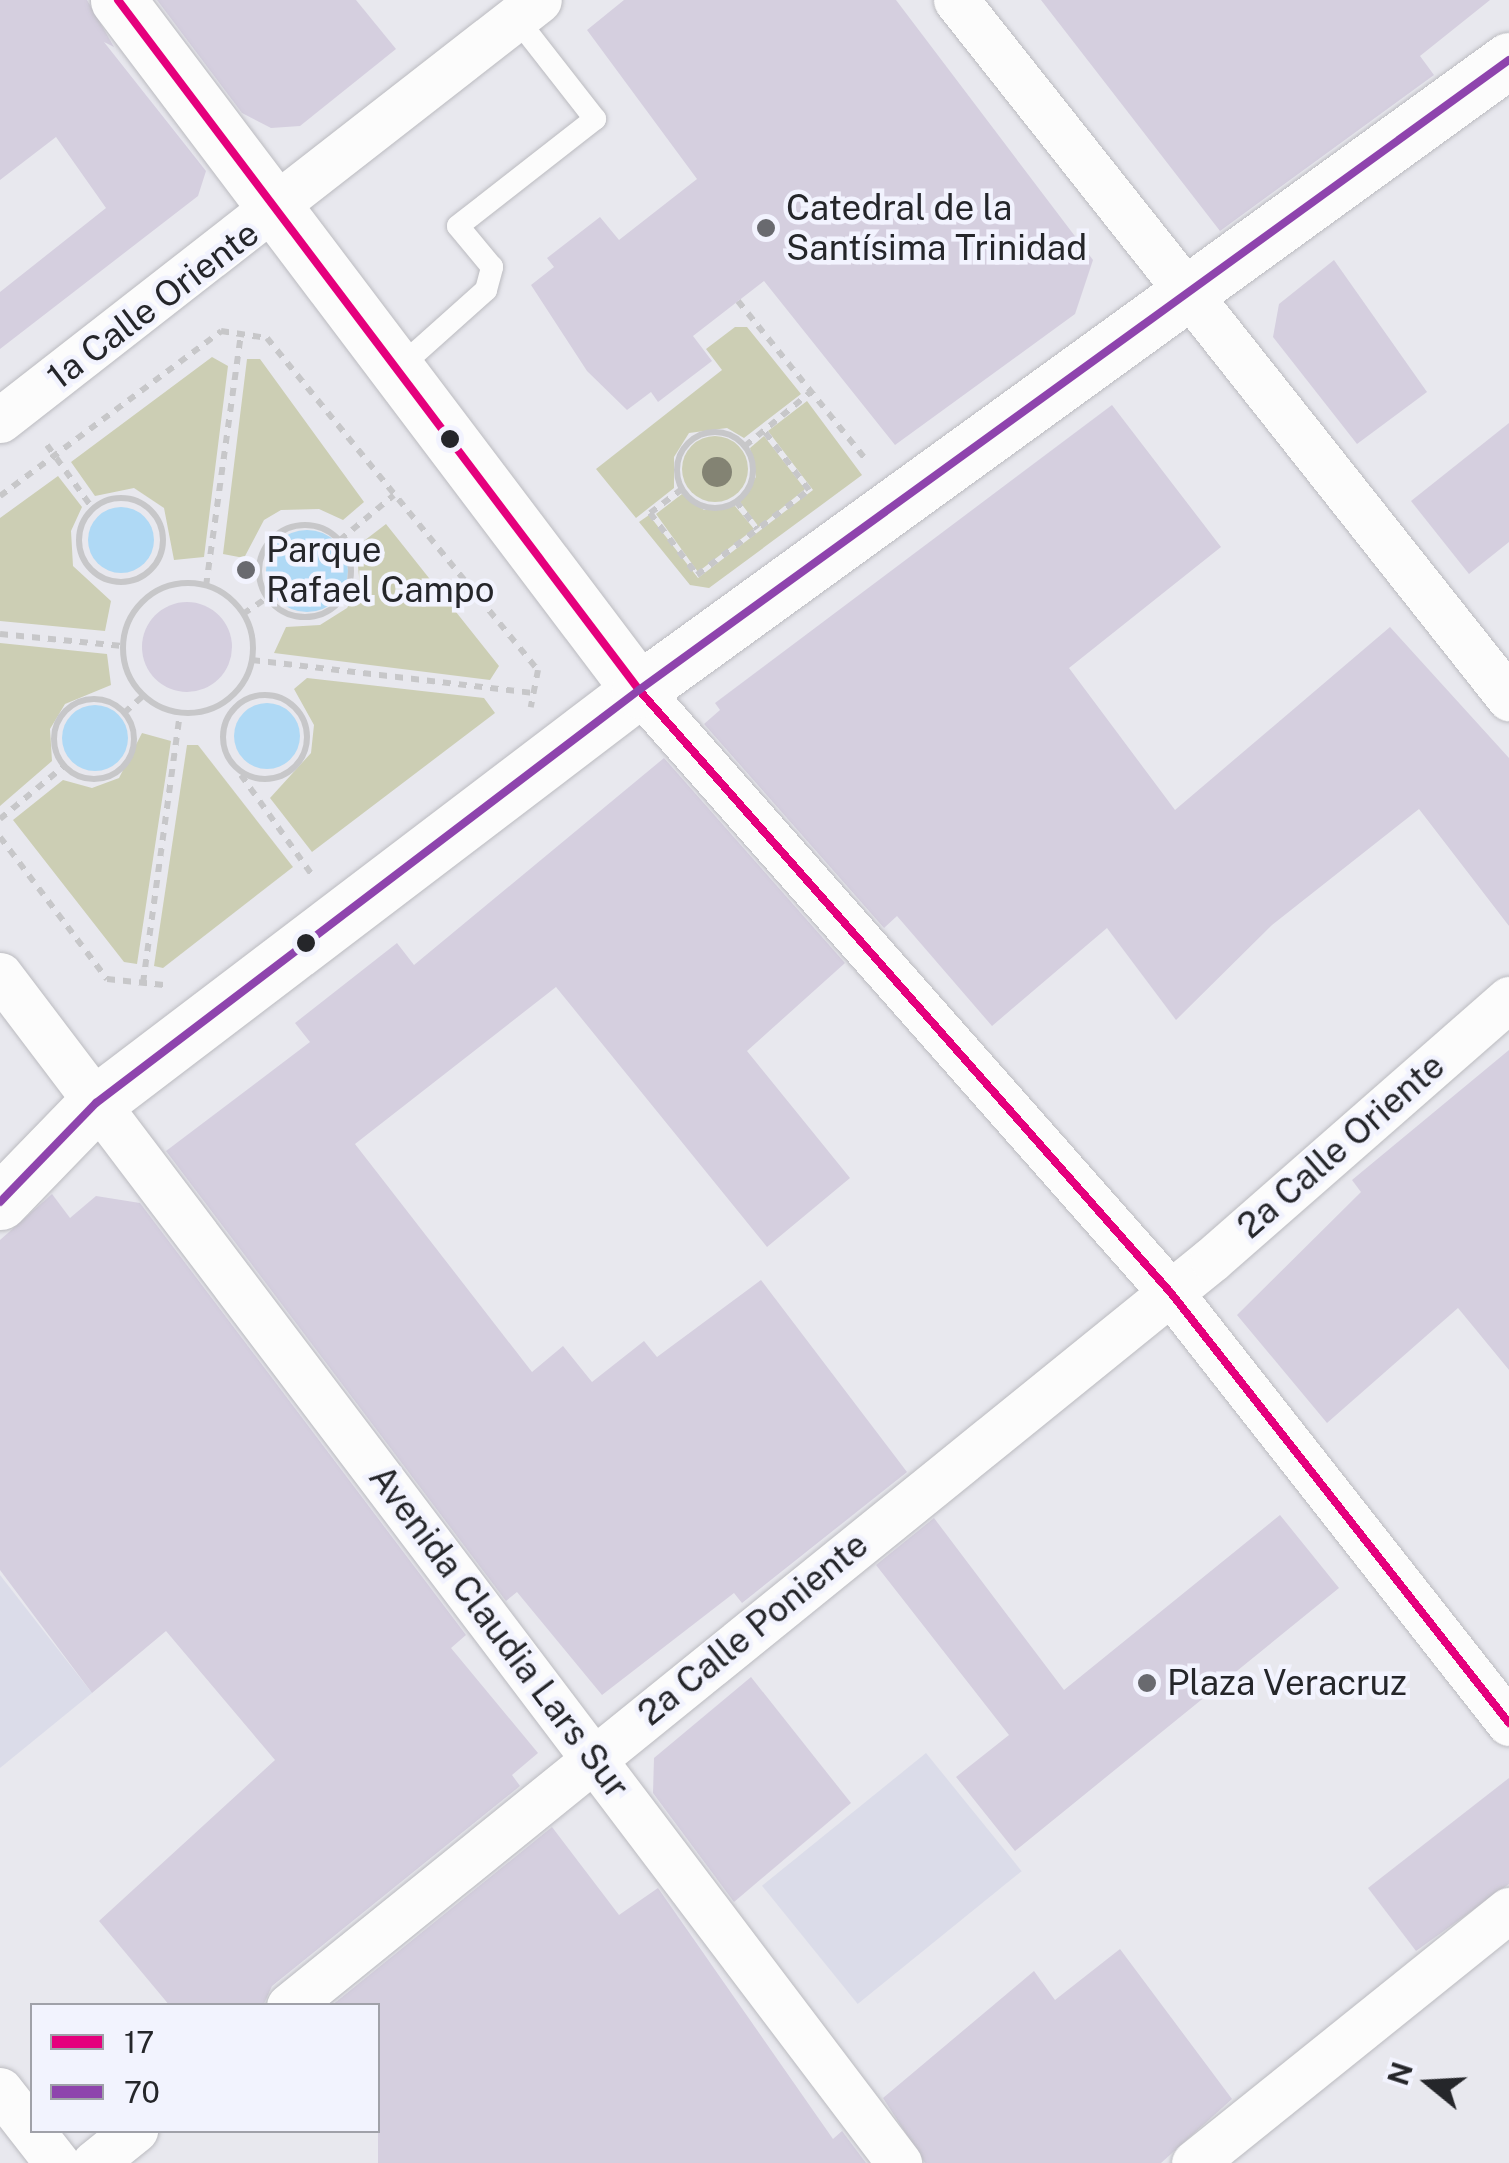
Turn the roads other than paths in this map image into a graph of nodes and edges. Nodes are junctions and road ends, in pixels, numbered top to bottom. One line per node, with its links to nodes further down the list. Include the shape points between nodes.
1 (118, 0): 5 (main road)
2 (956, 0): 6 (street)
3 (528, 9): 5 (street, 1a Calle Oriente); 7 (lane, via 595,119 458,226 492,267 486,290)
4 (1509, 60): 6 (main road)
5 (278, 210): 7 (main road); 8 (street, 1a Calle Oriente)
6 (1188, 295): 9 (main road, via 896,498); 10 (street)
7 (402, 366): 9 (main road)
8 (0, 420)
9 (639, 690): 13 (main road); 15 (street)
10 (1509, 698)
11 (0, 975): 13 (street, Avenida Claudia Lars Sur)
12 (1509, 999): 15 (street, 2a Calle Oriente)
13 (96, 1103): 14 (main road); 17 (street, Avenida Claudia Lars Sur)
14 (0, 1202)
15 (1172, 1292): 16 (street); 17 (street, 2a Calle Poniente)
16 (1509, 1723)
17 (596, 1758): 19 (street, 2a Calle Poniente); 26 (street, Avenida Claudia Lars Sur)
18 (1509, 1910): 27 (street)
19 (293, 2003)
20 (0, 2090): 21 (street)
21 (30, 2128)
22 (34, 2133): 24 (street)
23 (130, 2133): 25 (street)
24 (57, 2163)
25 (94, 2163)
26 (899, 2163)
27 (1194, 2163)

